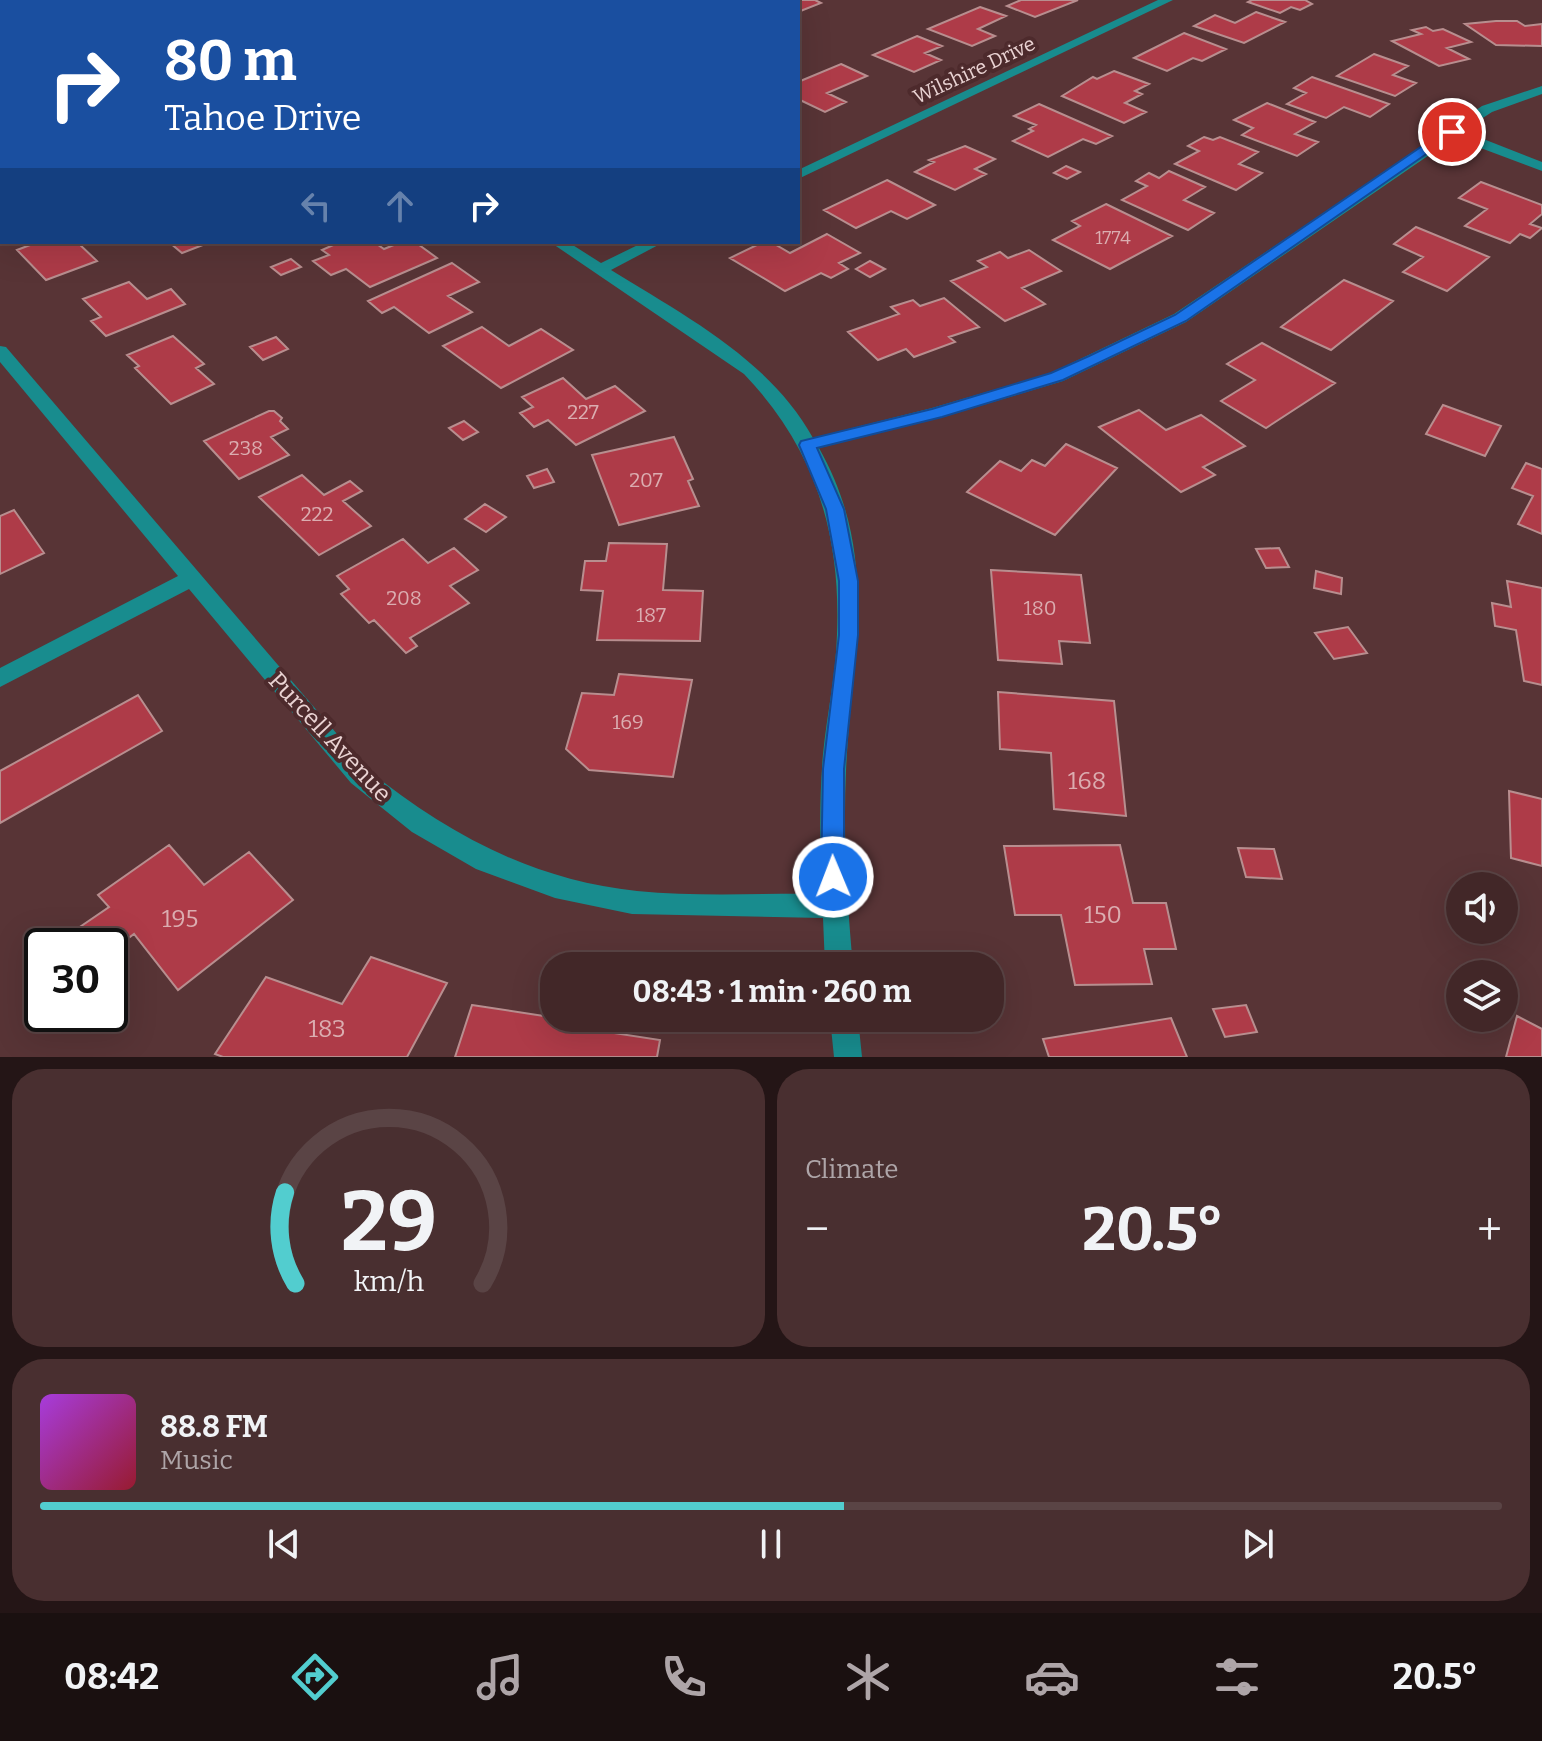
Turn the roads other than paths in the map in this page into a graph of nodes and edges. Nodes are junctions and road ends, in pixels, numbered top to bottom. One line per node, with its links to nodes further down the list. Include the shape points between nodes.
1 (1167, 0): 5 (street, Wilshire Drive)
2 (1542, 90): 3 (street, via 1503,101)
3 (1452, 132): 4 (street); 10 (street, via 1180,318 1095,360 1057,377 936,413)
4 (1542, 167)
5 (800, 174)
6 (561, 244): 8 (street)
7 (652, 244): 8 (street)
8 (600, 269): 10 (street, via 750,370)
9 (0, 351): 11 (street, Purcell Avenue)
10 (807, 445): 13 (street, via 835,509 848,581 848,635 834,769)
11 (190, 579): 12 (street); 13 (street, Purcell Avenue, via 359,776 398,811 482,861 566,890 634,903)
12 (0, 678)
13 (834, 906): 14 (street)
14 (838, 952)
15 (845, 1032): 16 (street)
16 (848, 1057)

